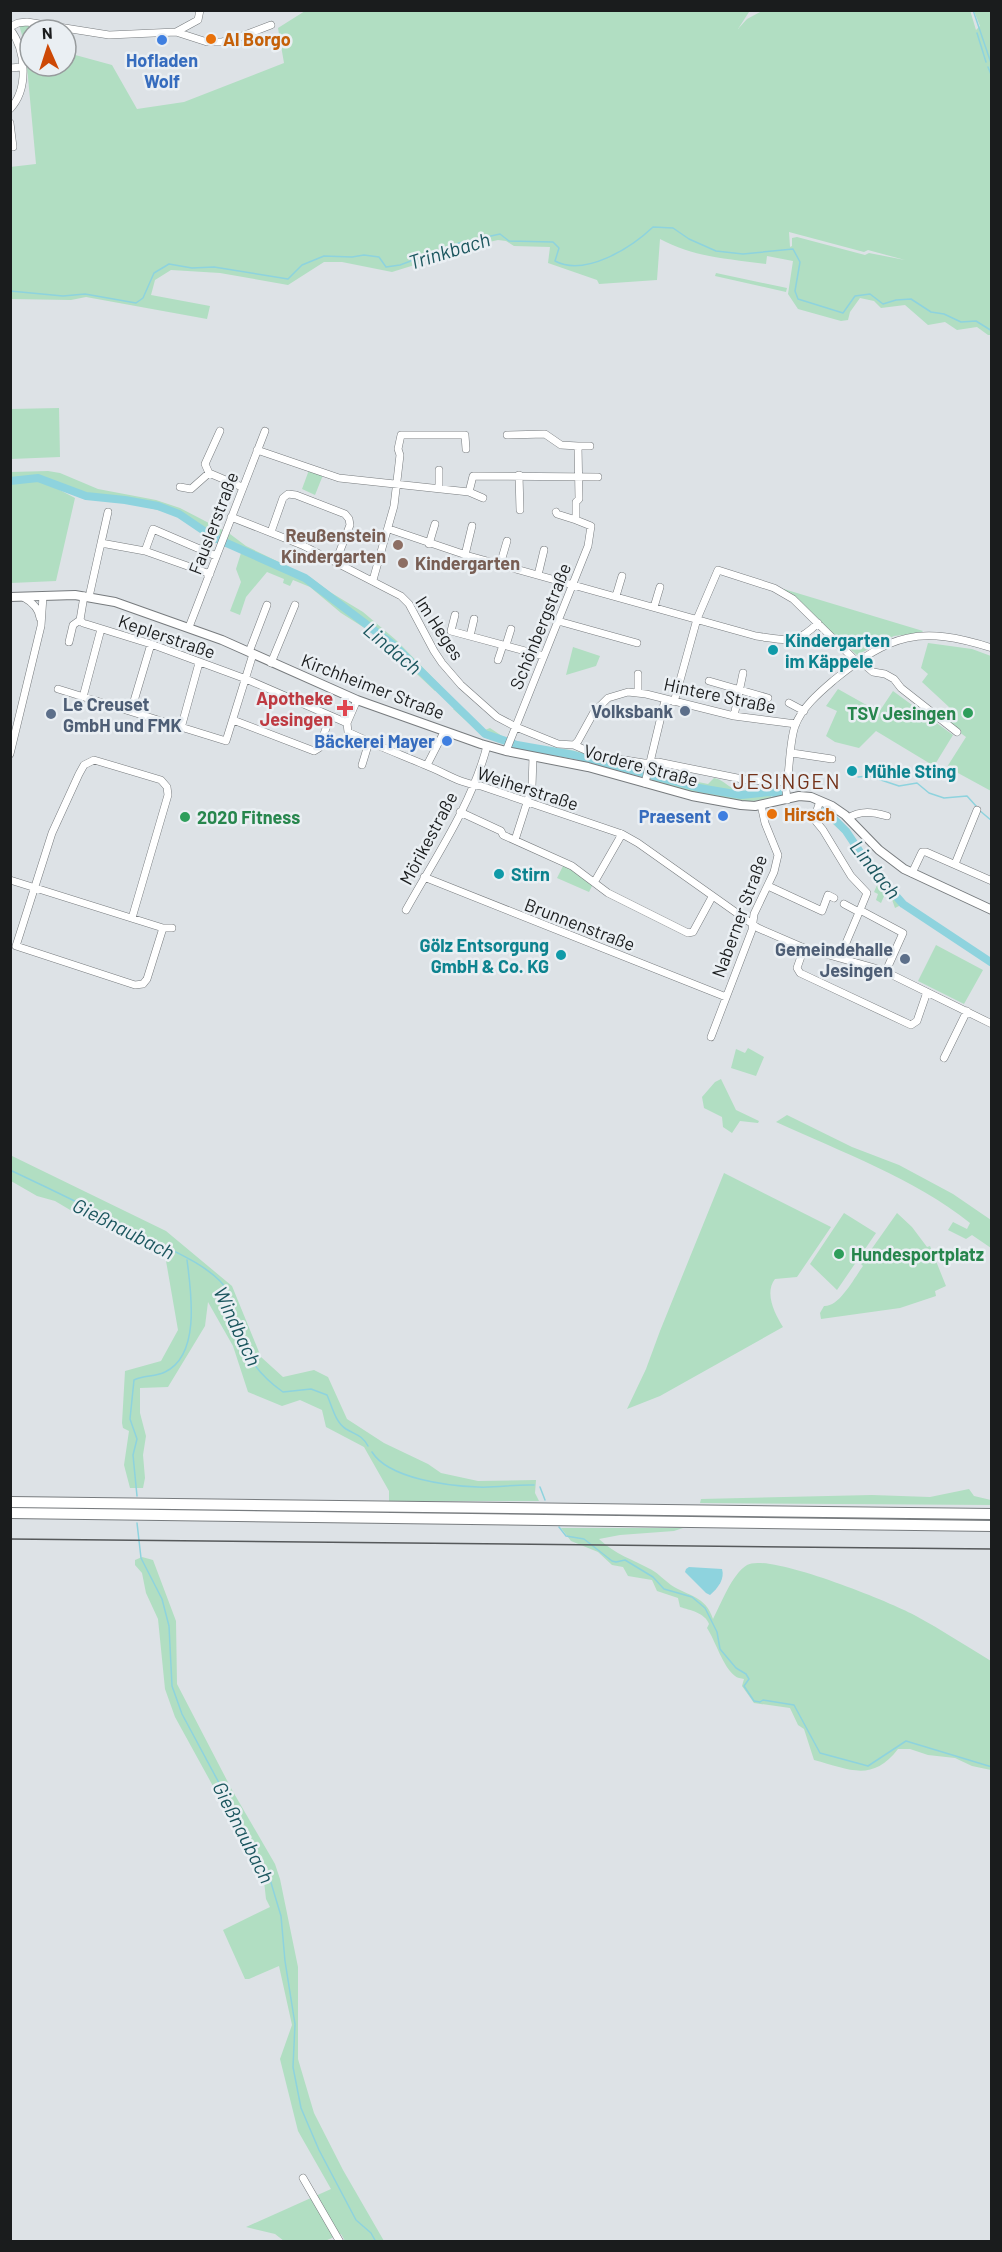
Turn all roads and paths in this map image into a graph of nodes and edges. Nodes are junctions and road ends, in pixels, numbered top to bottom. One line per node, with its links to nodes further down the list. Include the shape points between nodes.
1 (200, 10): 4 (street, via 198,20)
2 (271, 25): 4 (street, via 222,42 207,42)
3 (10, 28): 4 (street, via 27,22 109,35); 5 (street)
4 (176, 32)
5 (18, 41)
6 (22, 78): 7 (street, via 22,89)
7 (10, 109)
8 (10, 123): 9 (street)
9 (13, 147)
10 (220, 431): 18 (street, via 205,464)
11 (265, 431): 16 (street, Fauslerstraße)
12 (507, 435): 13 (street, via 545,434 561,445)
13 (578, 446): 14 (street); 20 (street)
14 (590, 446)
15 (466, 449): 22 (street, via 465,435 401,435)
16 (257, 450): 22 (street, via 339,478); 24 (street, Fauslerstraße)
17 (438, 470): 25 (street)
18 (209, 473): 23 (street, via 191,489); 24 (street)
19 (519, 476): 20 (street); 26 (street, via 473,476); 28 (street)
20 (579, 477): 21 (street); 32 (street)
21 (598, 477)
22 (396, 483): 25 (street); 35 (street)
23 (180, 487)
24 (242, 487): 31 (street, Fauslerstraße)
25 (439, 488): 26 (street)
26 (469, 492): 27 (street)
27 (483, 498)
28 (520, 510)
29 (108, 512): 38 (street)
30 (556, 512): 32 (street)
31 (231, 517): 36 (street, Im Heges); 43 (street, Fauslerstraße)
32 (576, 520): 50 (street, Schönbergstraße, via 591,526 588,546)
33 (435, 524): 39 (street)
34 (472, 526): 42 (street)
35 (389, 530): 39 (street); 49 (street)
36 (271, 532): 44 (street, Im Heges); 44 (street, via 288,494 345,514 350,525)
37 (507, 541): 45 (street)
38 (101, 543): 41 (street); 56 (street)
39 (429, 544): 42 (street)
40 (544, 550): 47 (street)
41 (145, 551): 43 (street, via 153,529); 46 (street)
42 (465, 555): 45 (street)
43 (216, 556): 46 (street, Fauslerstraße)
44 (336, 561): 49 (street, Im Heges)
45 (501, 565): 47 (street)
46 (210, 574): 67 (street, Fauslerstraße)
47 (538, 575): 50 (street)
48 (622, 576): 54 (street)
49 (373, 580): 103 (street, Im Heges, via 407,602 434,651 461,685)
50 (573, 584): 54 (street); 64 (street, Schönbergstraße)
51 (660, 587): 59 (street)
52 (22, 596): 53 (main road, Kirchheimer Straße); 55 (main road, Kirchheimer Straße); 66 (street, via 39,612)
53 (43, 596): 56 (main road, Kirchheimer Straße); 66 (street)
54 (616, 596): 59 (street)
55 (10, 597)
56 (87, 597): 62 (street); 67 (main road, Kirchheimer Straße, via 115,602)
57 (267, 605): 76 (street)
58 (295, 605): 81 (street)
59 (654, 607): 61 (street)
60 (455, 615): 70 (street, via 452,631)
61 (697, 619): 65 (street, via 756,636 787,640 799,639); 65 (street, via 718,570 774,588 793,598); 93 (street)
62 (80, 620): 69 (street, Keplerstraße); 71 (street, via 73,625)
63 (474, 620): 70 (street)
64 (558, 621): 72 (street); 77 (street, Schönbergstraße)
65 (819, 623): 79 (street)
66 (41, 626): 110 (street)
67 (189, 627): 76 (main road, Kirchheimer Straße)
68 (510, 629): 74 (street)
69 (101, 630): 73 (street, Keplerstraße); 89 (street)
70 (470, 636): 74 (street)
71 (69, 642)
72 (638, 643)
73 (151, 644): 80 (street, Keplerstraße); 95 (street)
74 (504, 645): 77 (street); 78 (street)
75 (992, 648): 79 (street, via 948,638 911,637 889,642)
76 (251, 653): 81 (main road, Kirchheimer Straße); 84 (street)
77 (544, 656): 103 (street, Schönbergstraße)
78 (498, 660)
79 (858, 661): 96 (street); 105 (street, via 876,674 894,679)
80 (199, 663): 84 (street, Keplerstraße); 102 (street)
81 (271, 663): 91 (main road, Kirchheimer Straße)
82 (743, 673): 87 (street)
83 (638, 674): 88 (street, Hintere Straße)
84 (246, 679): 98 (street, Weiherstraße); 99 (street)
85 (708, 681): 87 (street)
86 (58, 689): 89 (street)
87 (739, 689): 90 (street); 97 (street)
88 (638, 692): 92 (street, Hintere Straße); 107 (street, Hintere Straße, via 608,698 594,712)
89 (83, 697): 95 (street)
90 (768, 698)
91 (357, 700): 100 (street); 104 (main road, Kirchheimer Straße)
92 (665, 700): 93 (street, Hintere Straße); 116 (street)
93 (674, 702): 97 (street, Hintere Straße)
94 (789, 703): 96 (street)
95 (131, 711): 102 (street)
96 (804, 711): 101 (street)
97 (734, 716): 101 (street, Hintere Straße)
98 (330, 717): 99 (street, via 319,748 314,751); 100 (street, Weiherstraße)
99 (233, 720): 102 (street, via 226,741)
100 (347, 723): 106 (street, Weiherstraße, via 348,732)
101 (796, 724): 111 (street)
102 (181, 728)
103 (514, 730): 107 (street, Im Heges); 109 (street, Schönbergstraße)
104 (444, 732): 108 (main road, Kirchheimer Straße); 115 (street)
105 (957, 732)
106 (369, 742): 114 (street); 115 (street, Weiherstraße)
107 (574, 745): 116 (street, Im Heges)
108 (488, 746): 109 (main road, Vordere Straße); 119 (street, Mörikestraße)
109 (507, 748): 112 (main road, Vordere Straße)
110 (11, 749)
111 (792, 753): 113 (street); 118 (street)
112 (533, 757): 117 (main road, Vordere Straße); 122 (street)
113 (832, 759)
114 (362, 765)
115 (427, 765): 119 (street, Weiherstraße)
116 (650, 766): 117 (street); 118 (street, Im Heges, via 658,762 747,780)
117 (646, 781): 123 (main road, Vordere Straße, via 713,801)
118 (788, 782): 120 (street)
119 (473, 785): 122 (street, Weiherstraße); 125 (street, Mörikestraße)
120 (787, 800): 121 (main road, Vordere Straße, via 799,796); 123 (main road, Vordere Straße)
121 (820, 801): 128 (main road); 129 (street)
122 (528, 803): 130 (street, Weiherstraße); 131 (street)
123 (761, 805): 138 (street, Naberner Straße, via 778,855)
124 (977, 810): 132 (street)
125 (460, 812): 131 (street); 134 (street, Mörikestraße)
126 (794, 812): 129 (street)
127 (887, 816): 128 (street, via 870,811)
128 (848, 818): 133 (main road, via 886,856)
129 (814, 819): 145 (street, via 833,843 850,876 867,893)
130 (622, 834): 136 (street); 140 (street, Weiherstraße)
131 (515, 840): 136 (street)
132 (956, 864): 133 (street, via 922,852); 137 (street)
133 (912, 873): 144 (main road)
134 (424, 877): 143 (street, Mörikestraße); 155 (street, Brunnenstraße)
135 (10, 880): 139 (street)
136 (595, 881): 140 (street, via 608,893 688,933 693,932)
137 (992, 881)
138 (768, 886): 141 (street, via 822,911 828,895); 147 (street, Naberner Straße, via 754,914)
139 (34, 887): 146 (street); 146 (street, via 52,833 84,765 94,760 161,780 168,795); 150 (street)
140 (712, 897): 147 (street, Weiherstraße)
141 (834, 898)
142 (844, 904): 145 (street)
143 (406, 910)
144 (992, 910)
145 (860, 911): 152 (street); 153 (street, via 903,933)
146 (132, 918): 148 (street)
147 (753, 925): 151 (street, Weiherstraße); 155 (street, Naberner Straße)
148 (163, 928): 149 (street); 150 (street, via 147,979 135,985)
149 (172, 928)
150 (13, 945)
151 (804, 948): 152 (street, Weiherstraße); 154 (street, via 800,973 911,1025 917,1020)
152 (840, 957): 153 (street, Weiherstraße)
153 (886, 972): 154 (street, Weiherstraße)
154 (927, 992): 156 (street, Weiherstraße)
155 (726, 997): 158 (street, Naberner Straße)
156 (967, 1011): 157 (street, Weiherstraße); 159 (street)
157 (992, 1024)
158 (711, 1037)
159 (944, 1058)
160 (10, 1502): 162 (highway)
161 (10, 1513): 163 (highway)
162 (992, 1514)
163 (992, 1526)
164 (303, 2178): 165 (street)
165 (340, 2241)

